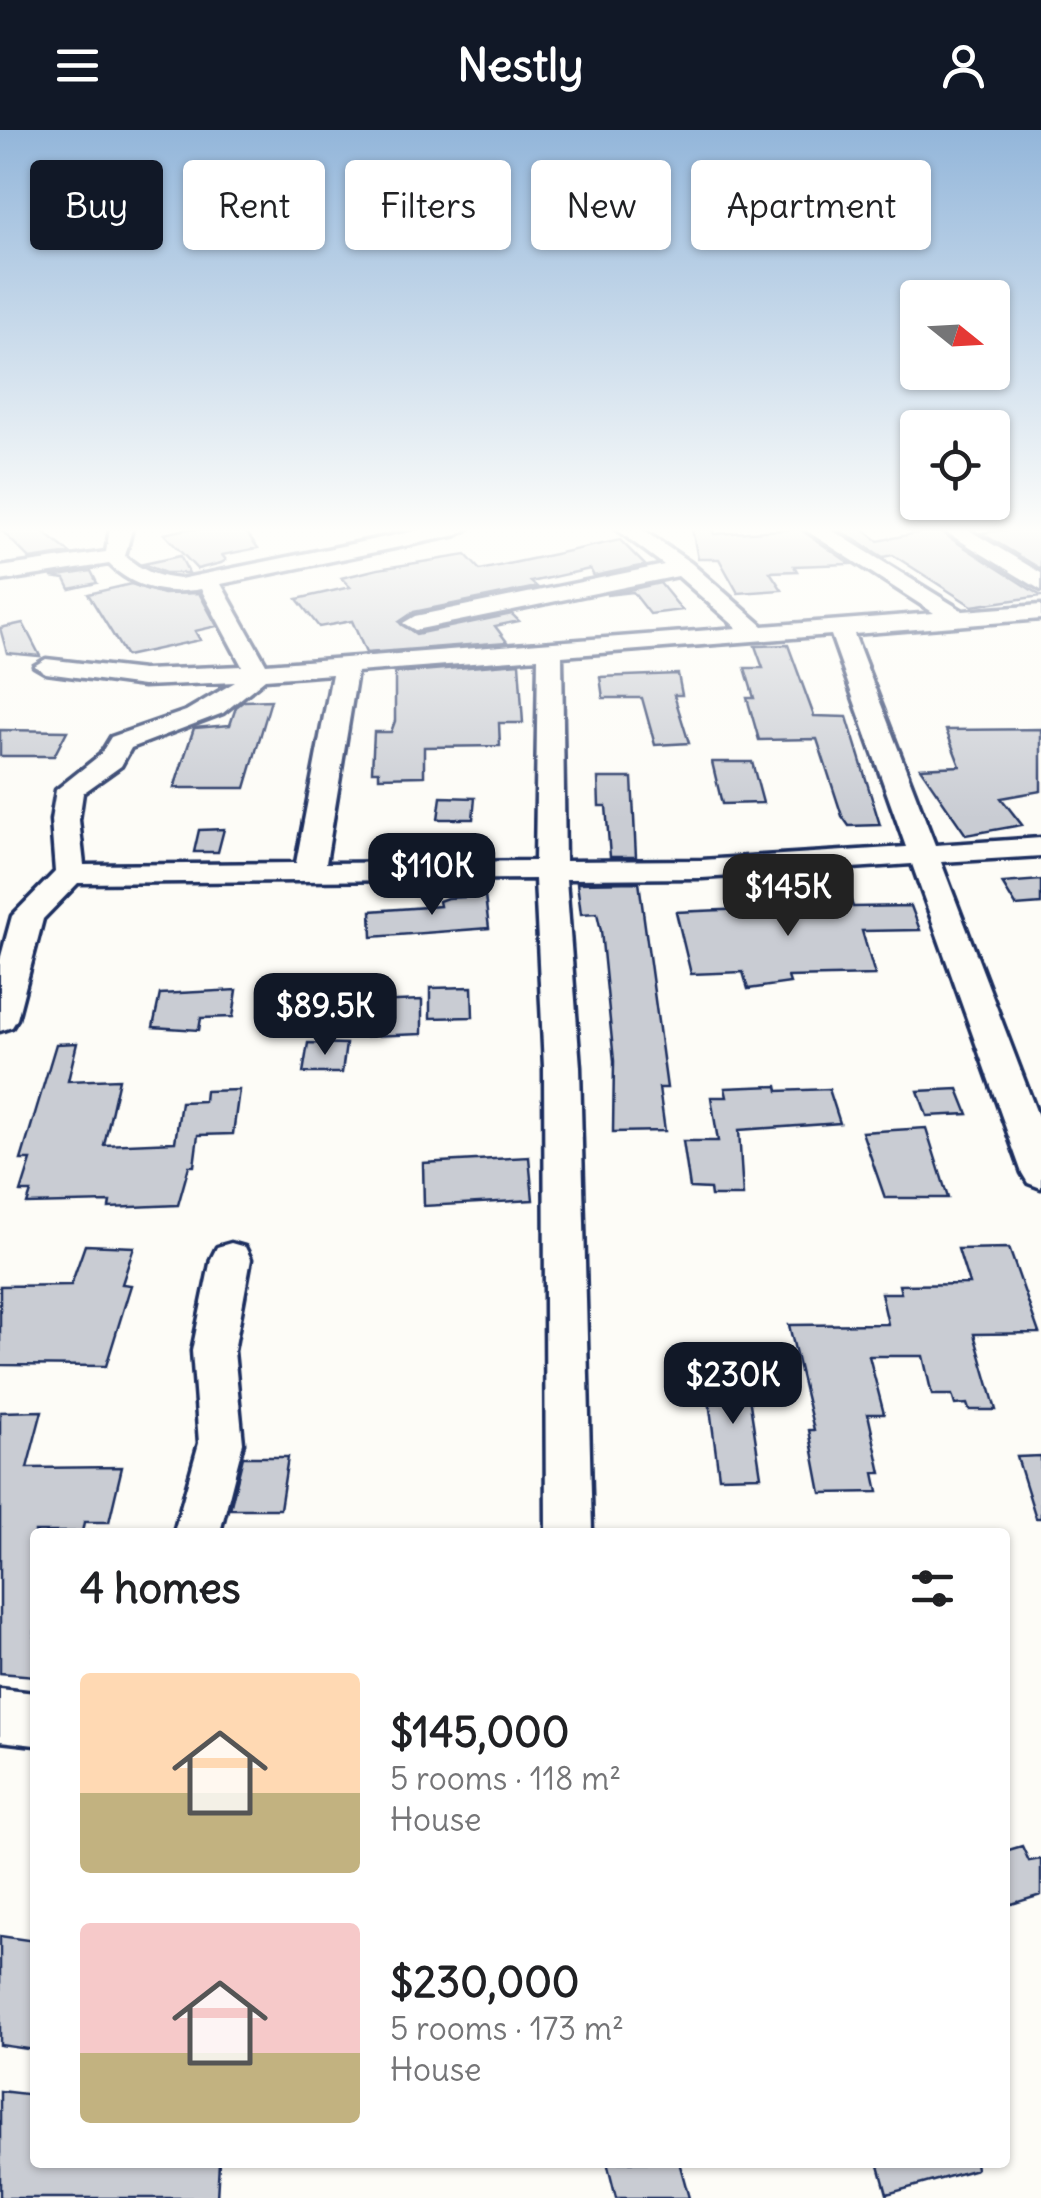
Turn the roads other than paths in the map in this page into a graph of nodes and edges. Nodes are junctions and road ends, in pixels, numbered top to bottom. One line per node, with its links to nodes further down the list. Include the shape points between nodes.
1 (839, 625): 11 (street)
2 (232, 626): 9 (street)
3 (749, 626): 5 (street)
4 (834, 626): 5 (street)
5 (757, 633): 6 (street)
6 (550, 652): 7 (street); 12 (street)
7 (346, 665): 9 (street); 13 (street)
8 (46, 666): 9 (street, via 144,678)
9 (258, 672): 14 (street, via 248,686 186,720 120,743 111,760 70,790)
10 (1041, 846): 11 (street)
11 (925, 854): 12 (street); 16 (street)
12 (550, 872): 13 (street); 19 (street, via 562,1067)
13 (309, 873): 14 (street)
14 (70, 874): 15 (street, via 28,916)
15 (0, 1019)
16 (1041, 1172)
17 (231, 1259): 18 (street, via 213,1351 221,1443)
18 (198, 1528)
19 (569, 1528)
20 (0, 1715): 21 (street)
21 (30, 1719)

